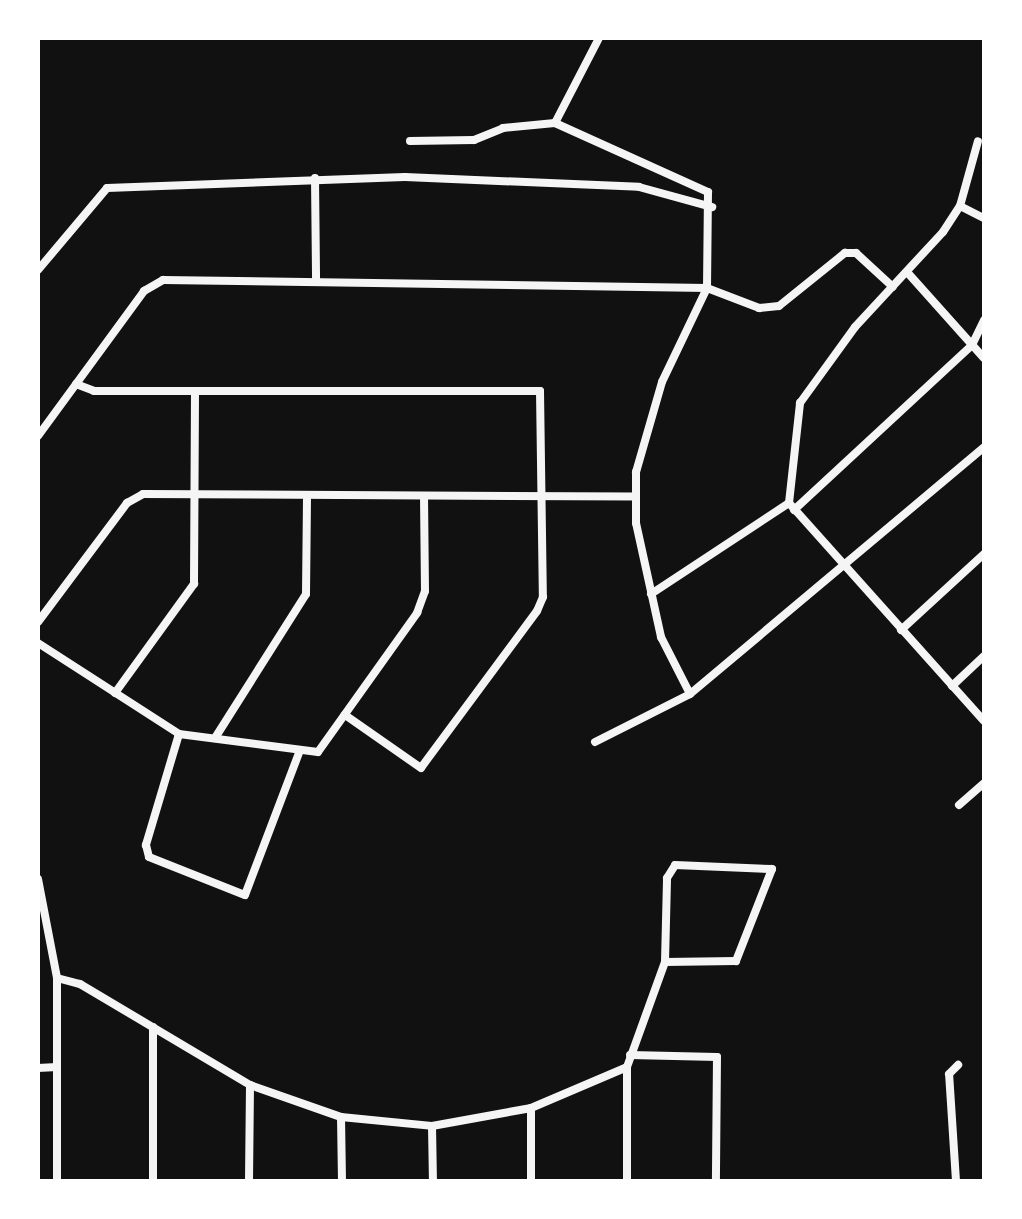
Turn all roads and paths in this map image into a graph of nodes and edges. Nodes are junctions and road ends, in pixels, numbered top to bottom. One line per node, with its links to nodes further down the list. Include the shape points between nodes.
1 (599, 38): 2 (street)
2 (555, 123): 3 (street, via 503,128 474,140); 7 (street, via 708,192)
3 (410, 141)
4 (978, 141): 6 (street)
5 (315, 178): 7 (street, via 639,187); 9 (street, via 107,188); 11 (street)
6 (960, 206): 8 (street); 10 (street)
7 (712, 207): 13 (street)
8 (984, 218)
9 (38, 270)
10 (907, 272): 12 (street); 15 (street)
11 (316, 279): 13 (street); 17 (street, via 163,280 144,291)
12 (893, 287): 13 (street, via 856,253 845,253 779,306 759,308); 26 (street, via 800,403)
13 (707, 288): 25 (street, via 662,382)
14 (984, 320): 15 (street)
15 (972, 345): 16 (street); 26 (street)
16 (984, 358)
17 (76, 384): 18 (street, via 94,391); 19 (street)
18 (195, 391): 21 (street); 24 (street, via 540,391)
19 (38, 436)
20 (984, 447): 28 (street)
21 (194, 495): 22 (street); 30 (street, via 143,494 127,503); 35 (street, via 194,584)
22 (307, 495): 23 (street); 40 (street, via 306,594)
23 (424, 496): 24 (street); 37 (street, via 425,591 417,613)
24 (541, 496): 25 (street); 37 (street, via 537,611 421,768)
25 (636, 497): 29 (street)
26 (791, 507): 28 (street); 29 (street)
27 (984, 554): 31 (street)
28 (843, 566): 31 (street); 36 (street)
29 (651, 594): 36 (street, via 661,637)
30 (38, 622)
31 (901, 630): 34 (street)
32 (38, 643): 35 (street)
33 (984, 656): 34 (street)
34 (952, 686): 38 (street)
35 (115, 693): 39 (street)
36 (690, 694): 41 (street)
37 (345, 715): 42 (street, via 318,752)
38 (984, 721)
39 (179, 734): 40 (street); 42 (street, via 146,845 149,857 245,895)
40 (215, 738): 42 (street)
41 (595, 742)
42 (300, 750)
43 (984, 783): 44 (street)
44 (959, 805)
45 (38, 879): 47 (street)
46 (665, 962): 46 (street, via 667,878 675,865 772,869 736,961); 49 (street)
47 (57, 978): 48 (street); 51 (street)
48 (153, 1027): 54 (street); 59 (street)
49 (630, 1055): 52 (street); 65 (street, via 717,1057)
50 (958, 1065): 66 (street, via 949,1074)
51 (57, 1067): 53 (street); 58 (street)
52 (627, 1067): 55 (street); 64 (street)
53 (38, 1068)
54 (250, 1085): 56 (street); 60 (street)
55 (531, 1108): 57 (street); 63 (street)
56 (341, 1117): 57 (street); 61 (street)
57 (432, 1126): 62 (street)
58 (57, 1181)
59 (153, 1181)
60 (249, 1181)
61 (342, 1181)
62 (433, 1181)
63 (531, 1181)
64 (627, 1181)
65 (716, 1181)
66 (956, 1181)

